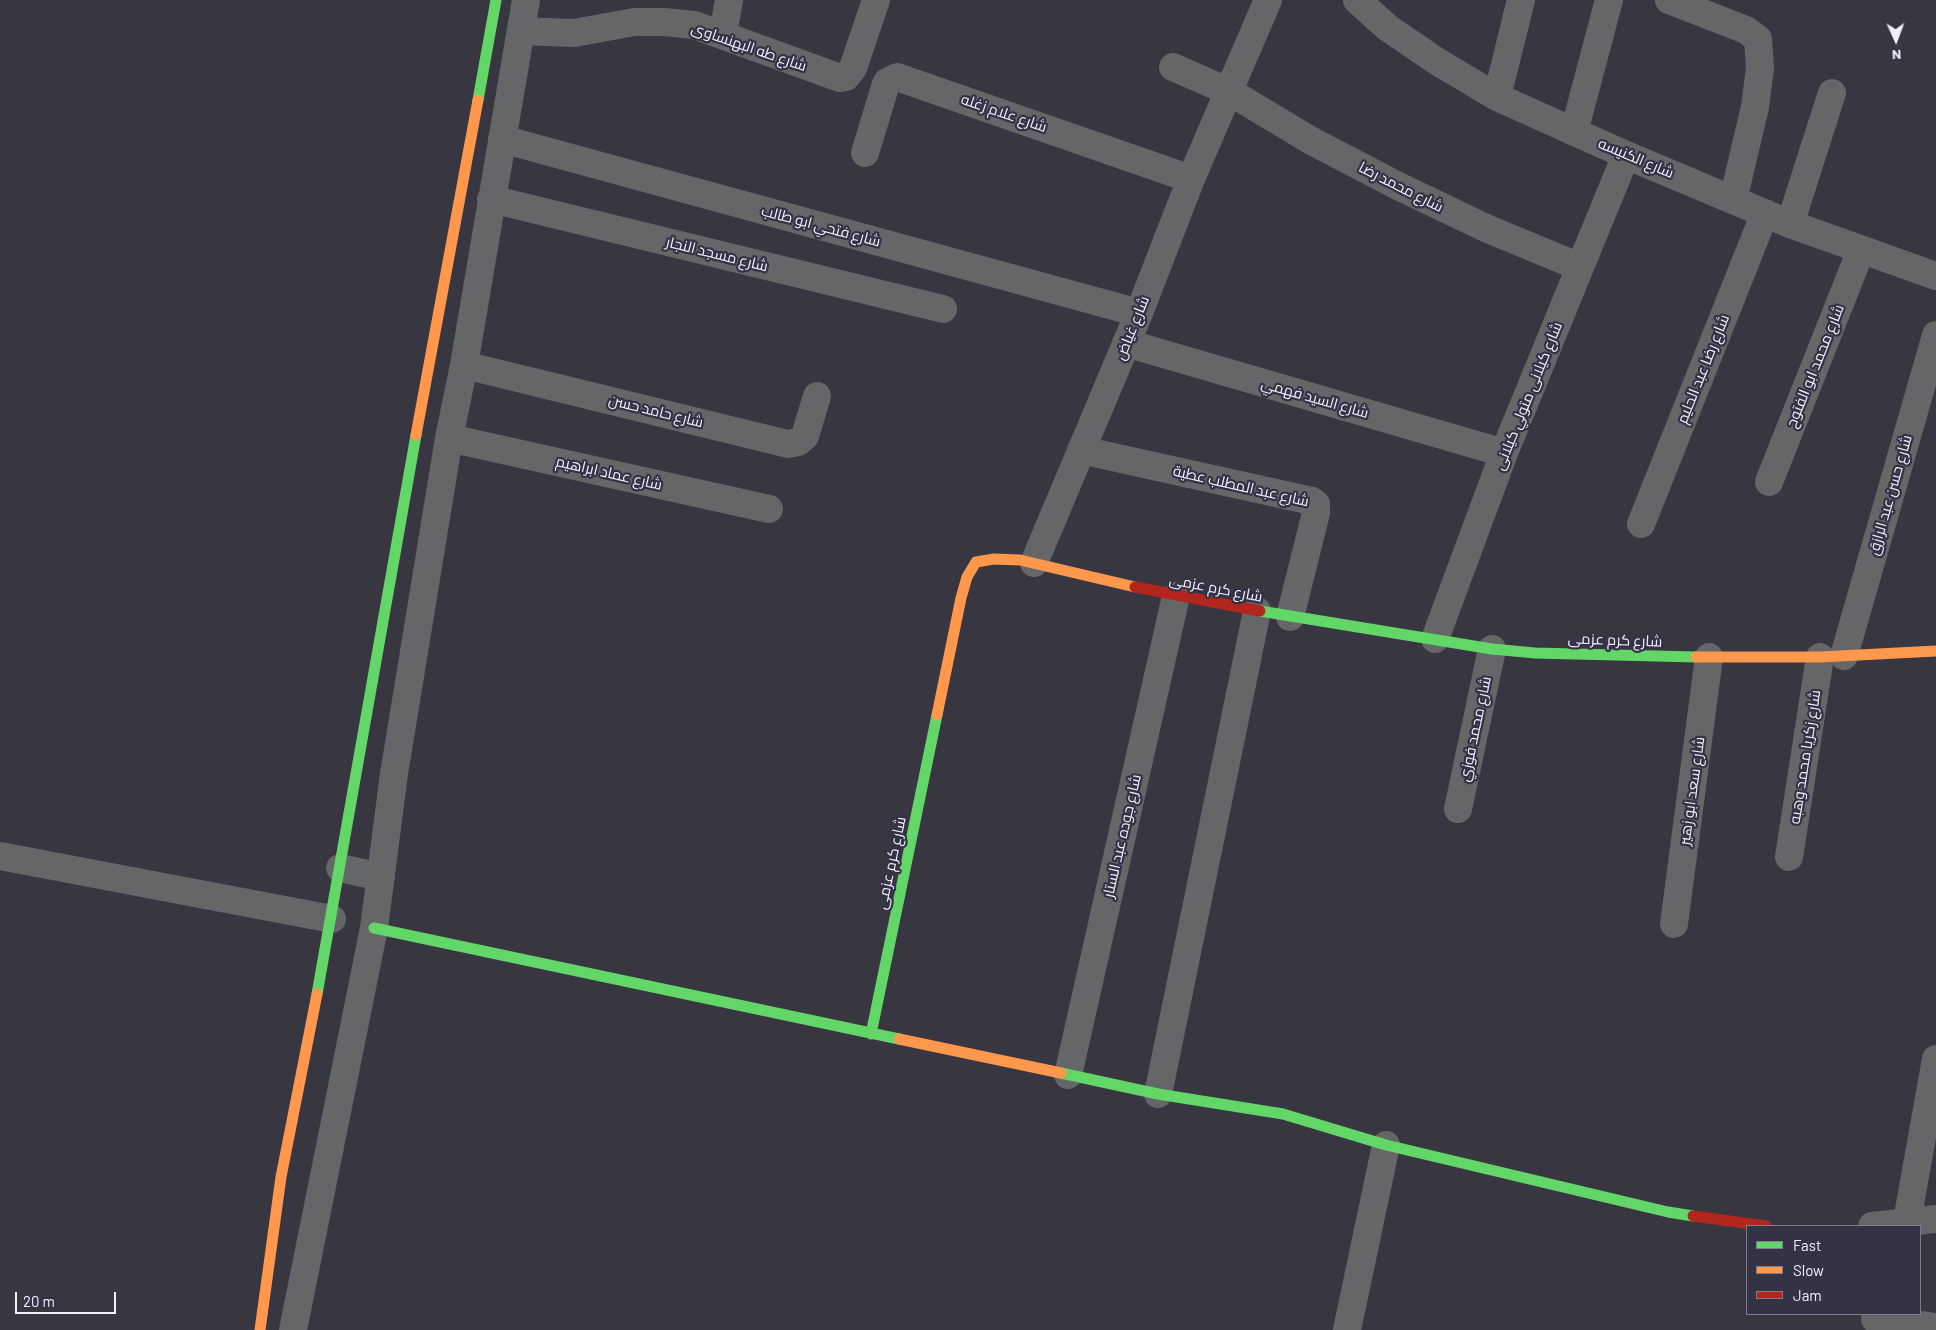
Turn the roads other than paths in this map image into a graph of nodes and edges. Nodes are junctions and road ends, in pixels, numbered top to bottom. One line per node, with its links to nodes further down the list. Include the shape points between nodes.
1 (496, 0): 52 (street, via 364,717)
2 (526, 0): 10 (street)
3 (729, 0): 11 (street)
4 (876, 0): 11 (street, شارع طه البهنساوى, via 846,77 834,77)
5 (1268, 0): 13 (street, شارع غياض)
6 (1357, 0): 15 (street, شارع الكنيسه, via 1388,28)
7 (1521, 0): 15 (street)
8 (1609, 0): 16 (street)
9 (1669, 0): 22 (street, via 1746,30 1758,39 1760,68 1755,107)
10 (520, 31): 11 (street, شارع طه البهنساوى, via 594,31 634,22 664,22 694,25); 17 (street)
11 (723, 34)
12 (1173, 66): 13 (street)
13 (1230, 92): 20 (street, شارع غياض); 26 (street, شارع محمد رضا, via 1310,140 1398,186)
14 (1832, 93): 24 (street)
15 (1497, 97): 16 (street, شارع الكنيسه)
16 (1574, 132): 19 (street, شارع الكنيسه)
17 (502, 139): 21 (street); 29 (street, شارع فتحي ابو طالب)
18 (865, 153): 20 (street, شارع علام زغله, via 885,87 897,77)
19 (1626, 155): 22 (street, شارع الكنيسه); 26 (street, شارع كيلانى متولي كيلانى)
20 (1191, 178): 29 (street, شارع غياض)
21 (491, 199): 28 (street, شارع مسجد النجار); 32 (street)
22 (1733, 200): 23 (street, شارع الكنيسه)
23 (1765, 213): 24 (street, شارع الكنيسه); 39 (street, شارع رضا عبد الحليم)
24 (1790, 224): 25 (street, شارع الكنيسه)
25 (1861, 250): 27 (street, شارع الكنيسه); 37 (street, شارع محمد ابو الفتوح)
26 (1580, 268): 36 (street, شارع كيلانى متولي كيلانى)
27 (1936, 276)
28 (942, 309)
29 (1139, 313): 31 (street, شارع غياض)
30 (1936, 335): 48 (street, شارع حسن عبد الرازق)
31 (1126, 343): 35 (street, شارع غياض); 36 (street, شارع السيد فهمي)
32 (464, 365): 33 (street, شارع حامد حسن, via 788,444 805,436); 34 (street)
33 (817, 396)
34 (449, 438): 38 (street, شارع عماد ابراهيم); 53 (street, via 394,774)
35 (1082, 450): 40 (street, شارع غياض); 43 (street, شارع عبد المطلب عطية, via 1316,504)
36 (1504, 453): 44 (street, شارع كيلانى متولي كيلانى)
37 (1769, 482)
38 (769, 509)
39 (1640, 524)
40 (1034, 563): 41 (street, شارع كرم عزمى); 57 (street, شارع كرم عزمى, via 994,558 976,562 967,577)
41 (1176, 596): 42 (street, شارع كرم عزمى); 59 (street, شارع جوده عبد الستار)
42 (1256, 611): 43 (street, شارع كرم عزمى); 60 (street)
43 (1290, 617): 44 (street, شارع كرم عزمى)
44 (1435, 640): 45 (street, شارع كرم عزمى)
45 (1492, 649): 47 (street, شارع كرم عزمى); 49 (street, شارع محمد فوزي)
46 (1936, 651): 48 (street, شارع كرم عزمى)
47 (1709, 657): 48 (street, شارع كرم عزمى); 55 (street, شارع سعد ابو زهير)
48 (1832, 657): 51 (street, شارع زكريا محمد وهبه)
49 (1458, 809)
50 (0, 856): 54 (street)
51 (1789, 857)
52 (340, 868): 53 (street); 54 (street)
53 (381, 878): 56 (street)
54 (332, 919): 68 (street, via 281,1177)
55 (1674, 924)
56 (374, 928): 57 (street); 69 (street)
57 (871, 1034): 59 (street)
58 (1936, 1059): 63 (street)
59 (1068, 1075): 60 (street)
60 (1158, 1094): 61 (street, via 1283,1114)
61 (1386, 1146): 64 (street, via 1668,1212); 70 (street)
62 (1936, 1219): 63 (street)
63 (1907, 1221): 65 (street)
64 (1759, 1225)
65 (1879, 1225)
66 (1874, 1321): 67 (street)
67 (1936, 1327)
68 (260, 1330)
69 (293, 1330)
70 (1347, 1330)

